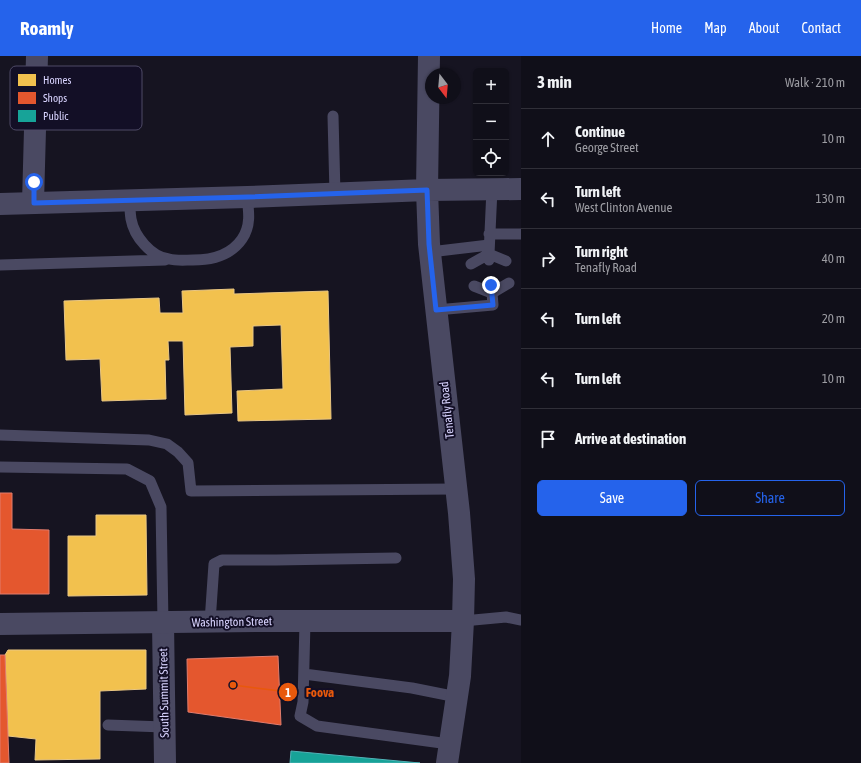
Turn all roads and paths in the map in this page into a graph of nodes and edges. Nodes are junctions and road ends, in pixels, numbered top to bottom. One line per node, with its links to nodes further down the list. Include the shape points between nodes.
1 (37, 56): 3 (street)
2 (429, 56): 8 (street, Tenafly Road)
3 (37, 66)
4 (333, 116): 9 (lane)
5 (35, 130): 12 (street)
6 (492, 189): 7 (street); 8 (street); 15 (lane)
7 (521, 189)
8 (427, 190): 9 (street); 16 (street, Tenafly Road)
9 (335, 194): 10 (street)
10 (248, 197): 11 (street); 17 (lane, via 247,229 236,246 216,258 207,260)
11 (129, 200): 12 (street); 17 (lane, via 131,220 140,239 150,250)
12 (34, 203): 13 (street)
13 (0, 204)
14 (521, 234): 15 (lane)
15 (489, 249): 16 (lane); 18 (lane); 19 (lane)
16 (430, 252): 24 (street, Tenafly Road)
17 (168, 260): 20 (lane)
18 (506, 261)
19 (471, 264)
20 (0, 265)
21 (509, 283): 23 (lane)
22 (474, 286): 23 (lane)
23 (492, 289): 24 (lane, via 493,305)
24 (436, 310): 27 (street, Tenafly Road)
25 (0, 435): 27 (lane, via 149,440 167,444 188,463 191,491)
26 (0, 467): 30 (lane, via 127,469 150,481 161,507)
27 (456, 489): 33 (street, Tenafly Road, via 464,580)
28 (396, 558): 31 (lane, via 222,560 214,564)
29 (521, 620): 33 (lane, via 506,617)
30 (163, 622): 31 (street, Washington Street); 34 (street, Washington Street); 38 (street, South Summit Street)
31 (210, 622): 32 (street, Washington Street)
32 (305, 622): 33 (street, Washington Street); 35 (lane)
33 (463, 622): 36 (street, Tenafly Road)
34 (0, 624)
35 (304, 674): 36 (lane, via 412,688); 39 (lane, via 300,716 317,726)
36 (457, 697): 39 (street, Tenafly Road)
37 (108, 725): 38 (lane)
38 (164, 727): 40 (street, South Summit Street)
39 (448, 754)
40 (165, 763)

